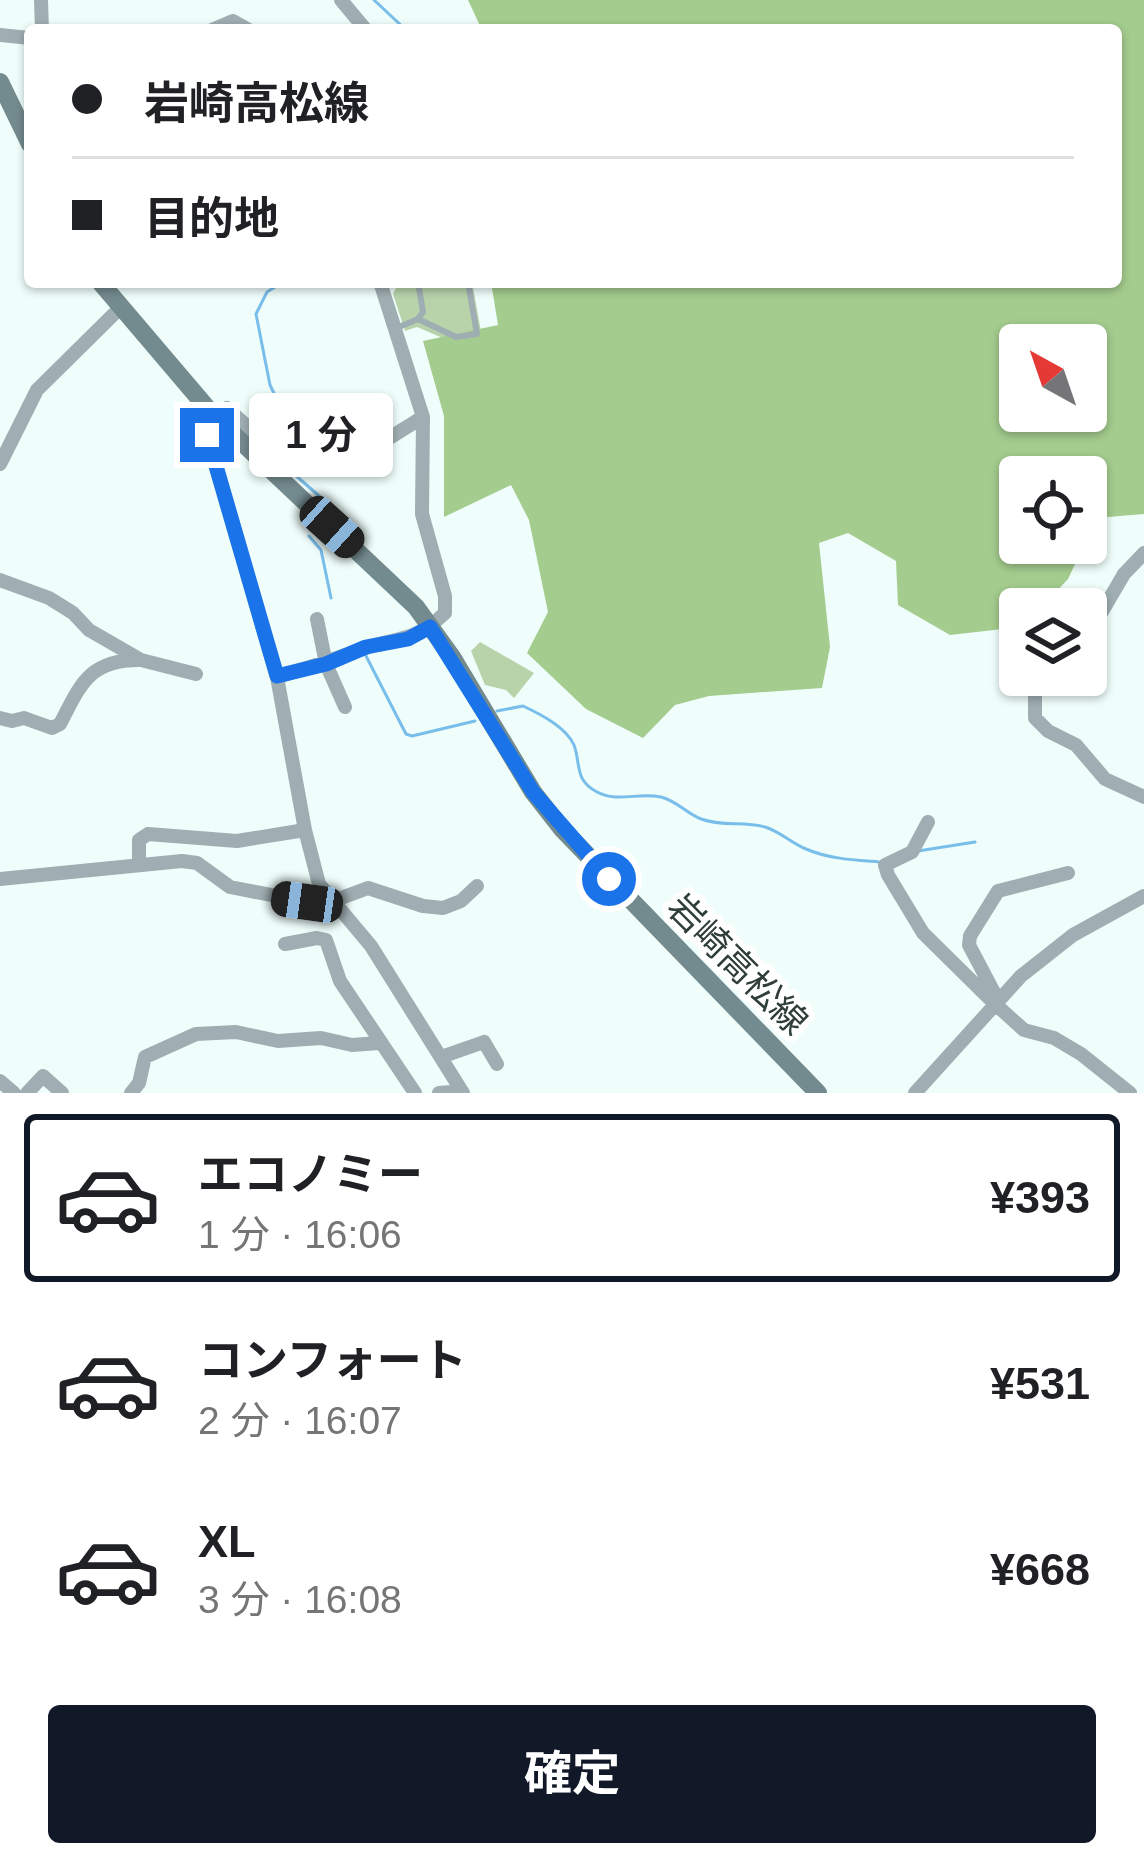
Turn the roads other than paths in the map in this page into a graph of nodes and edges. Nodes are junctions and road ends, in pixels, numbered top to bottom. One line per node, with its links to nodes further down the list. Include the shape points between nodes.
1 (340, 0): 2 (street)
2 (361, 24)
3 (1, 89): 4 (main road)
4 (24, 133)
5 (105, 288): 9 (main road, 岩崎高松線)
6 (382, 288): 11 (street)
7 (419, 288): 10 (lane)
8 (469, 288): 10 (lane, via 477,334 456,337)
9 (120, 308): 12 (main road, 岩崎高松線); 14 (street, via 38,390)
10 (418, 320): 11 (lane)
11 (395, 328): 13 (street)
12 (214, 416): 13 (street, via 227,408 295,464 386,440); 19 (main road, 岩崎高松線, via 367,557); 23 (street, via 207,435)
13 (423, 417): 19 (street, via 422,514 446,596 446,613)
14 (0, 464)
15 (1144, 553): 17 (street)
16 (0, 580): 20 (street, via 49,598)
17 (1107, 603)
18 (317, 619): 21 (street)
19 (430, 627): 21 (street); 49 (main road, 岩崎高松線, via 562,829)
20 (141, 660): 22 (street); 26 (street, via 94,671 52,728)
21 (326, 664): 23 (street); 25 (street)
22 (196, 674)
23 (277, 676): 29 (street)
24 (1035, 696): 27 (street, via 1035,718 1048,731 1076,746 1105,779)
25 (345, 707)
26 (0, 718)
27 (1144, 797)
28 (928, 822): 37 (street, via 912,852 885,865 888,875 923,933)
29 (304, 830): 30 (street, via 237,841 148,834 139,840); 35 (street, via 319,884)
30 (139, 864): 32 (street); 35 (street, via 197,863 254,895)
31 (1067, 873): 37 (street, via 998,891 970,936)
32 (0, 874)
33 (477, 886): 35 (street, via 443,908 368,888)
34 (1144, 896): 37 (street, via 1073,935)
35 (333, 901): 39 (street)
36 (285, 944): 38 (street, via 326,940 340,981)
37 (996, 1002): 50 (street); 51 (street, via 1024,1030 1081,1054)
38 (379, 1043): 46 (street, via 196,1034 145,1057); 47 (street)
39 (441, 1057): 40 (street, via 484,1042); 42 (street)
40 (497, 1064)
41 (0, 1081): 43 (street)
42 (462, 1092): 48 (street)
43 (14, 1093)
44 (27, 1093): 45 (street, via 43,1076)
45 (62, 1093)
46 (131, 1093)
47 (415, 1093)
48 (440, 1093)
49 (818, 1093)
50 (915, 1093)
51 (1130, 1093)

